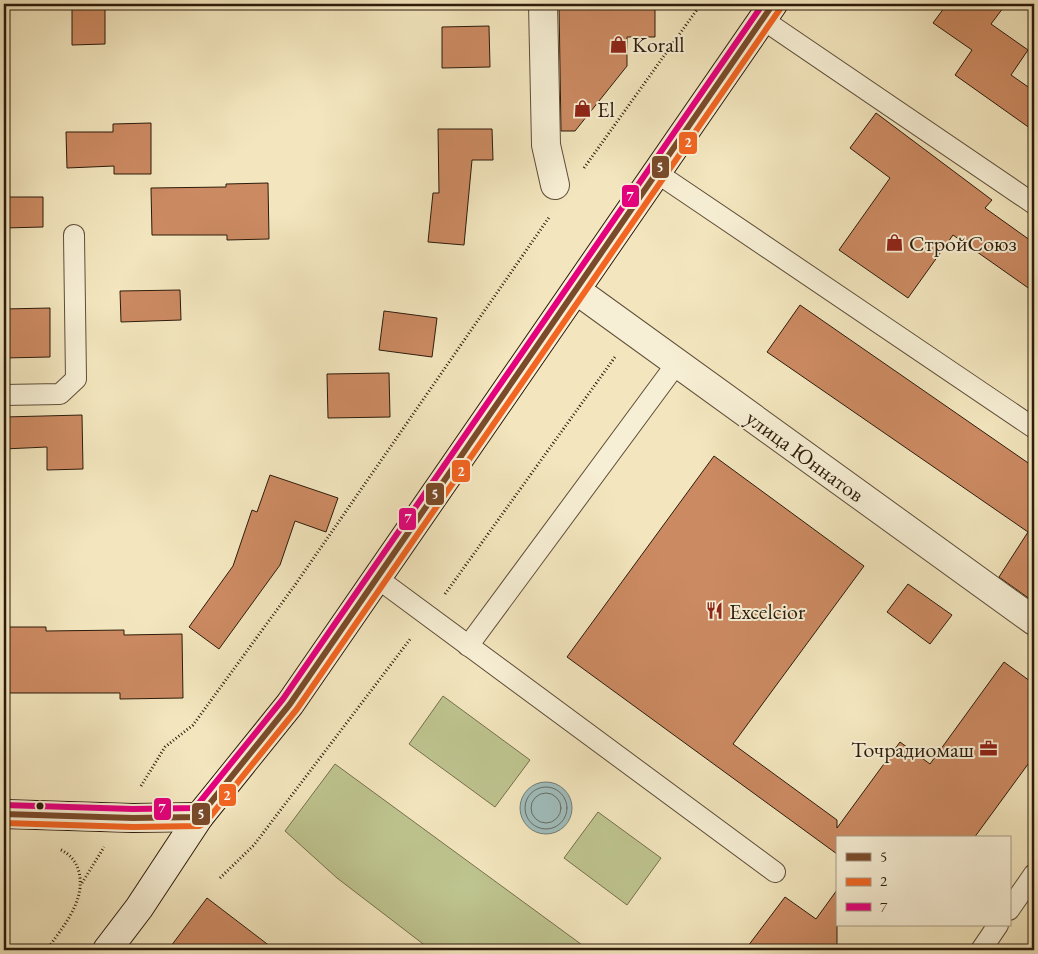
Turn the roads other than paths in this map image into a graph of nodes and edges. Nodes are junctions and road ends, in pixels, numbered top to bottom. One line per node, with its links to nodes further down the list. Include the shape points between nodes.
1 (543, 4): 4 (street, via 546,145)
2 (768, 11): 3 (street); 5 (lane)
3 (657, 173): 7 (street); 10 (lane)
4 (555, 185)
5 (1034, 204)
6 (74, 235): 9 (lane, via 76,379 60,394)
7 (576, 290): 8 (street, улица Юннатов); 11 (street)
8 (677, 363): 12 (street, улица Юннатов); 13 (lane)
9 (4, 395)
10 (1034, 428)
11 (377, 578): 13 (lane); 15 (street, via 290,704)
12 (1034, 621)
13 (468, 646): 16 (lane)
14 (4, 814): 15 (street)
15 (199, 817): 20 (street)
16 (775, 872)
17 (1034, 874): 18 (lane)
18 (1010, 909)
19 (997, 926): 21 (lane)
20 (107, 950)
21 (981, 950)

